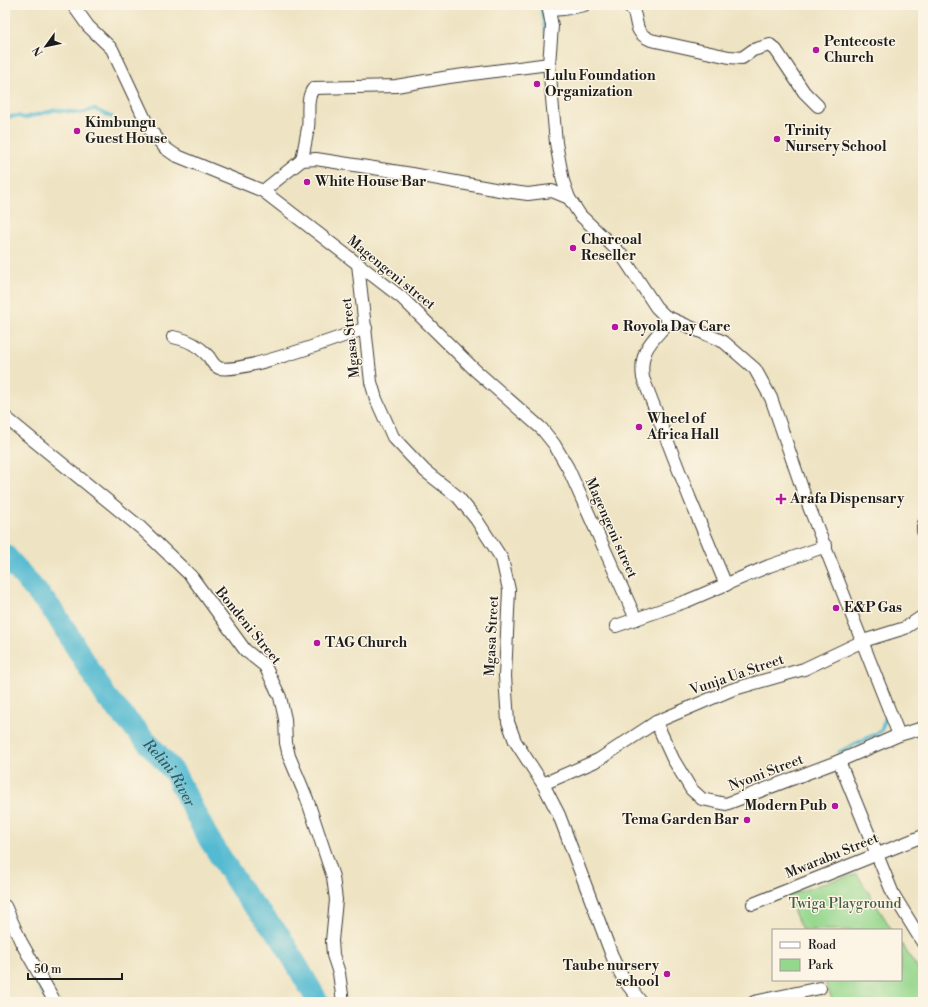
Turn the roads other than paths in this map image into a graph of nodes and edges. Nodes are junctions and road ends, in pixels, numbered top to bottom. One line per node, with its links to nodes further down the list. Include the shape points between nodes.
1 (74, 5): 8 (street, Magengeni street, via 88,26 112,49 150,130 165,148 175,155)
2 (584, 5): 4 (street, via 564,9)
3 (628, 5): 6 (street, via 633,10 638,32 651,40 742,58 753,50 770,45 804,92)
4 (549, 8): 5 (street, via 552,26)
5 (549, 64): 7 (street, via 449,76 396,86 314,88 311,92); 9 (street, via 556,143)
6 (818, 106)
7 (302, 160): 8 (street); 9 (street, via 323,159 520,193 552,191)
8 (263, 191): 10 (street, Magengeni street)
9 (569, 198): 11 (street, via 580,215 621,254 656,307)
10 (358, 264): 12 (street, Mgasa Street); 20 (street, Magengeni street, via 402,298 475,370 542,429 554,444 568,468)
11 (670, 320): 17 (street, via 724,342 755,369 771,398 804,494); 18 (street, via 644,352 641,364 643,378)
12 (366, 328): 13 (street, via 264,361 223,368 214,365 187,339); 27 (street, Mgasa Street, via 371,382 394,437 425,471 458,497 502,559 509,590 510,612 505,676 508,722 515,741)
13 (173, 337)
14 (5, 417): 35 (street, Bondeni Street, via 141,528 191,576 245,650 264,666 280,697 289,756 307,799 333,877 336,900 333,955)
15 (923, 526): 16 (street)
16 (923, 531)
17 (826, 546): 18 (street, via 769,566); 22 (street)
18 (726, 585): 20 (street)
19 (923, 616): 22 (street, Vunja Ua Street, via 905,628)
20 (636, 619): 21 (street)
21 (616, 626)
22 (863, 641): 23 (street, Vunja Ua Street, via 804,669 731,690); 25 (street)
23 (656, 722): 26 (street, Nyoni Street, via 691,789 702,799 715,803 726,804 748,797); 27 (street, Vunja Ua Street, via 598,760)
24 (923, 728): 25 (street, Nyoni Street)
25 (899, 735): 26 (street, Nyoni Street)
26 (839, 761): 29 (street)
27 (543, 784): 36 (street, Mgasa Street, via 559,815 614,961 624,980)
28 (923, 836): 29 (street, Mwarabu Street)
29 (878, 853): 30 (street, Mwarabu Street); 32 (street, via 894,894)
30 (753, 904)
31 (5, 906): 34 (street, via 21,942)
32 (923, 943)
33 (820, 988): 37 (street)
34 (55, 1002)
35 (343, 1002)
36 (641, 1002)
37 (754, 1002)

